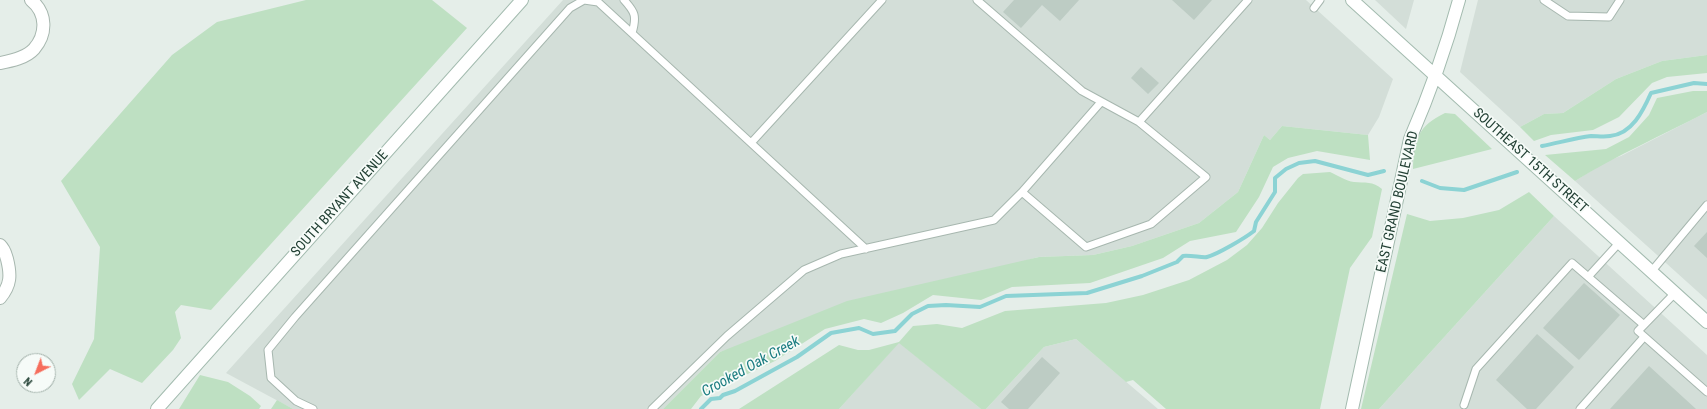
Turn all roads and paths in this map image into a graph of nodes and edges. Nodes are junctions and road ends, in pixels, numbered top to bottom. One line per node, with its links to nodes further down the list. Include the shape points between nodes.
1 (522, 0): 33 (street, SOUTH BRYANT AVENUE)
2 (624, 0): 13 (lane, via 634,10 635,23)
3 (882, 0): 18 (lane)
4 (977, 0): 16 (lane, via 1082,91)
5 (1248, 0): 17 (lane)
6 (1320, 0): 12 (lane)
7 (1352, 0): 15 (street, SOUTHEAST 15TH STREET)
8 (1459, 0): 15 (street, EAST GRAND BOULEVARD)
9 (1544, 0): 10 (lane, via 1568,16 1609,17)
10 (1620, 0)
11 (32, 1): 14 (street, via 43,17 43,34 33,50 15,61)
12 (1314, 8)
13 (632, 33): 18 (lane); 34 (lane, via 598,2 584,0 570,8 295,317 268,350 271,378 296,401)
14 (0, 63)
15 (1436, 76): 21 (street, SOUTHEAST 15TH STREET); 36 (street, EAST GRAND BOULEVARD, via 1410,139)
16 (1101, 102): 17 (lane); 19 (lane)
17 (1139, 122): 19 (lane, via 1206,177 1151,224 1086,247)
18 (751, 143): 23 (lane)
19 (1022, 192): 23 (lane, via 994,220)
20 (1707, 205): 24 (lane)
21 (1619, 243): 24 (street, SOUTHEAST 15TH STREET); 25 (lane)
22 (0, 245): 27 (street, via 4,249 11,274 6,292)
23 (866, 249): 35 (lane, via 841,254 804,270 727,336)
24 (1651, 272): 26 (street, SOUTHEAST 15TH STREET)
25 (1588, 277): 29 (lane); 32 (lane, via 1572,263 1476,369)
26 (1675, 293): 28 (street, SOUTHEAST 15TH STREET); 29 (lane)
27 (0, 298)
28 (1707, 322)
29 (1644, 325): 30 (lane, via 1638,331)
30 (1644, 337): 31 (lane); 37 (lane)
31 (1707, 392)
32 (1464, 405)
33 (157, 409)
34 (313, 409)
35 (652, 409)
36 (1352, 409)
37 (1580, 409)

